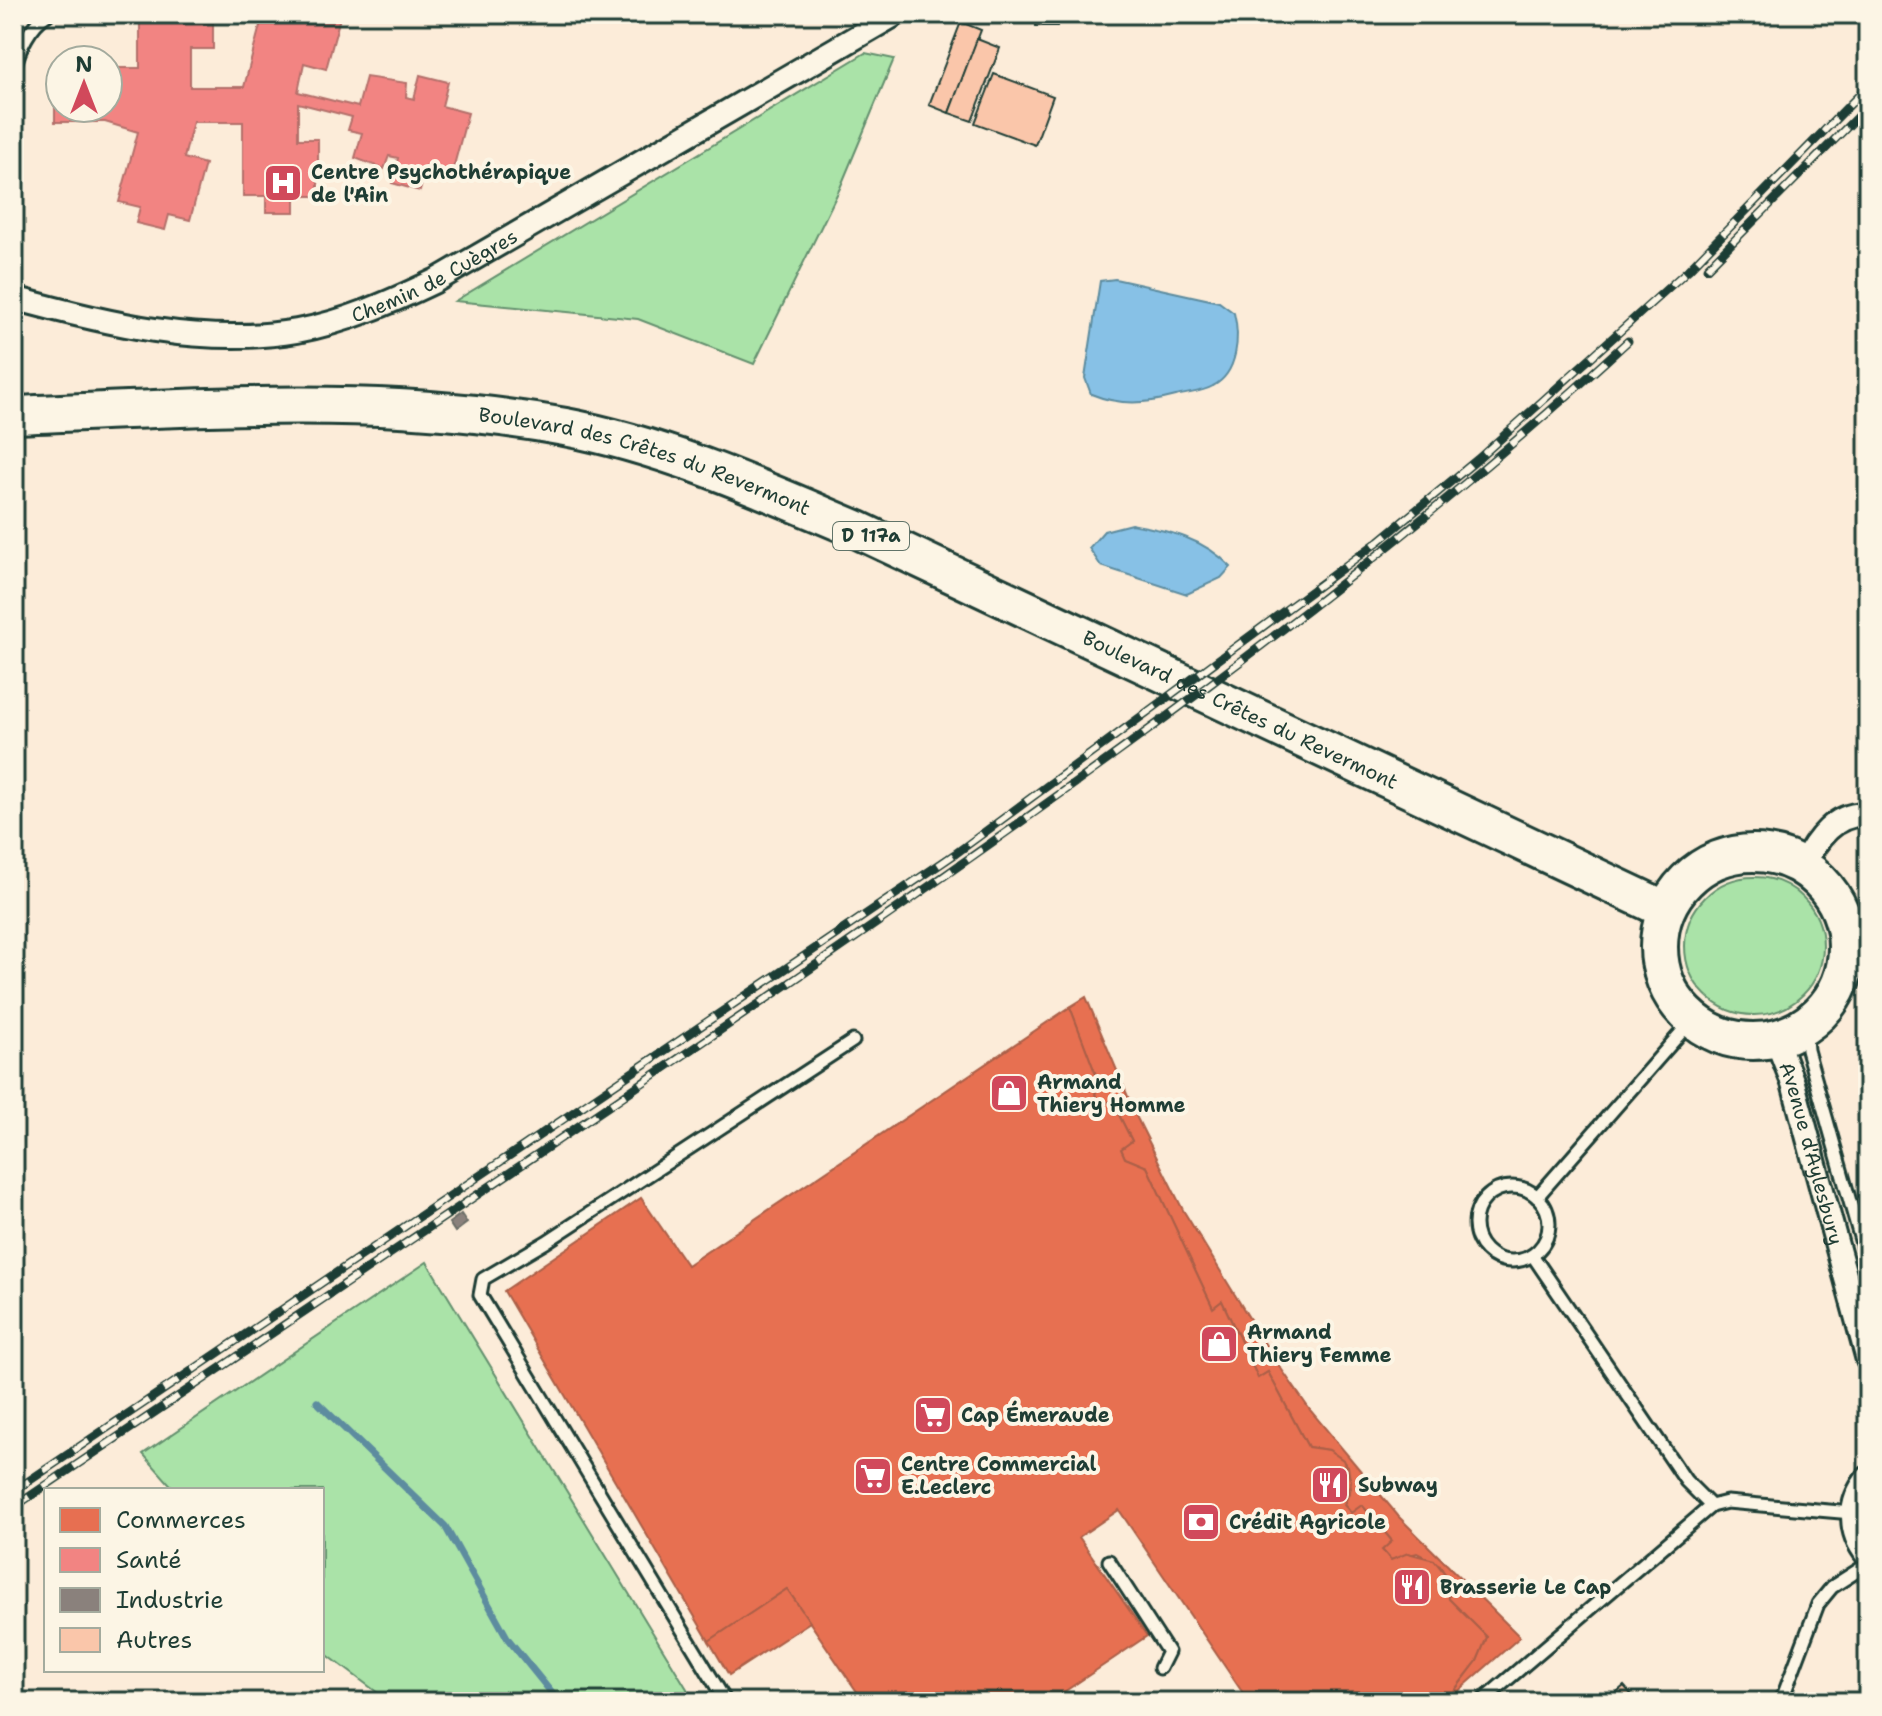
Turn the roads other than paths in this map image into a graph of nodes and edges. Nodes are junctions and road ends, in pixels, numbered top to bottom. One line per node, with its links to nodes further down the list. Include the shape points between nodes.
1 (48, 14): 3 (lane, via 38,20)
2 (896, 14): 4 (street, Chemin de Cuègres, via 435,281 355,315 281,332 178,332)
3 (14, 69)
4 (14, 298)
5 (14, 415): 8 (main road, Boulevard des Crêtes du Revermont / D 117a, via 361,405 566,427 650,448 856,529)
6 (1868, 815): 7 (street, via 1840,821 1817,838)
7 (1803, 866): 8 (main road, via 1773,854 1740,853 1709,863 1692,876); 9 (main road, via 1827,887)
8 (1666, 910): 10 (main road, via 1658,940 1661,969 1673,997)
9 (1858, 948): 11 (main road, via 1828,1005)
10 (1692, 1020): 11 (main road, via 1718,1035 1747,1041); 13 (lane)
11 (1791, 1033): 15 (lane, via 1807,1050); 16 (street, Avenue d'Aylesbury, via 1793,1083)
12 (853, 1041): 24 (lane, via 483,1279 480,1295)
13 (1537, 1197): 14 (lane, via 1550,1222 1542,1247); 14 (lane, via 1517,1187 1491,1193 1476,1223 1483,1247 1496,1257 1510,1261)
14 (1533, 1256): 18 (lane, via 1686,1481)
15 (1868, 1265)
16 (1868, 1360)
17 (1868, 1478): 19 (street)
18 (1711, 1506): 19 (lane, via 1727,1502); 25 (lane)
19 (1852, 1513): 20 (street, via 1854,1531)
20 (1868, 1556)
21 (1109, 1561): 23 (lane, via 1168,1652)
22 (1868, 1564): 26 (lane, via 1832,1587 1818,1604)
23 (1160, 1668)
24 (726, 1702)
25 (1481, 1702)
26 (1777, 1702)

